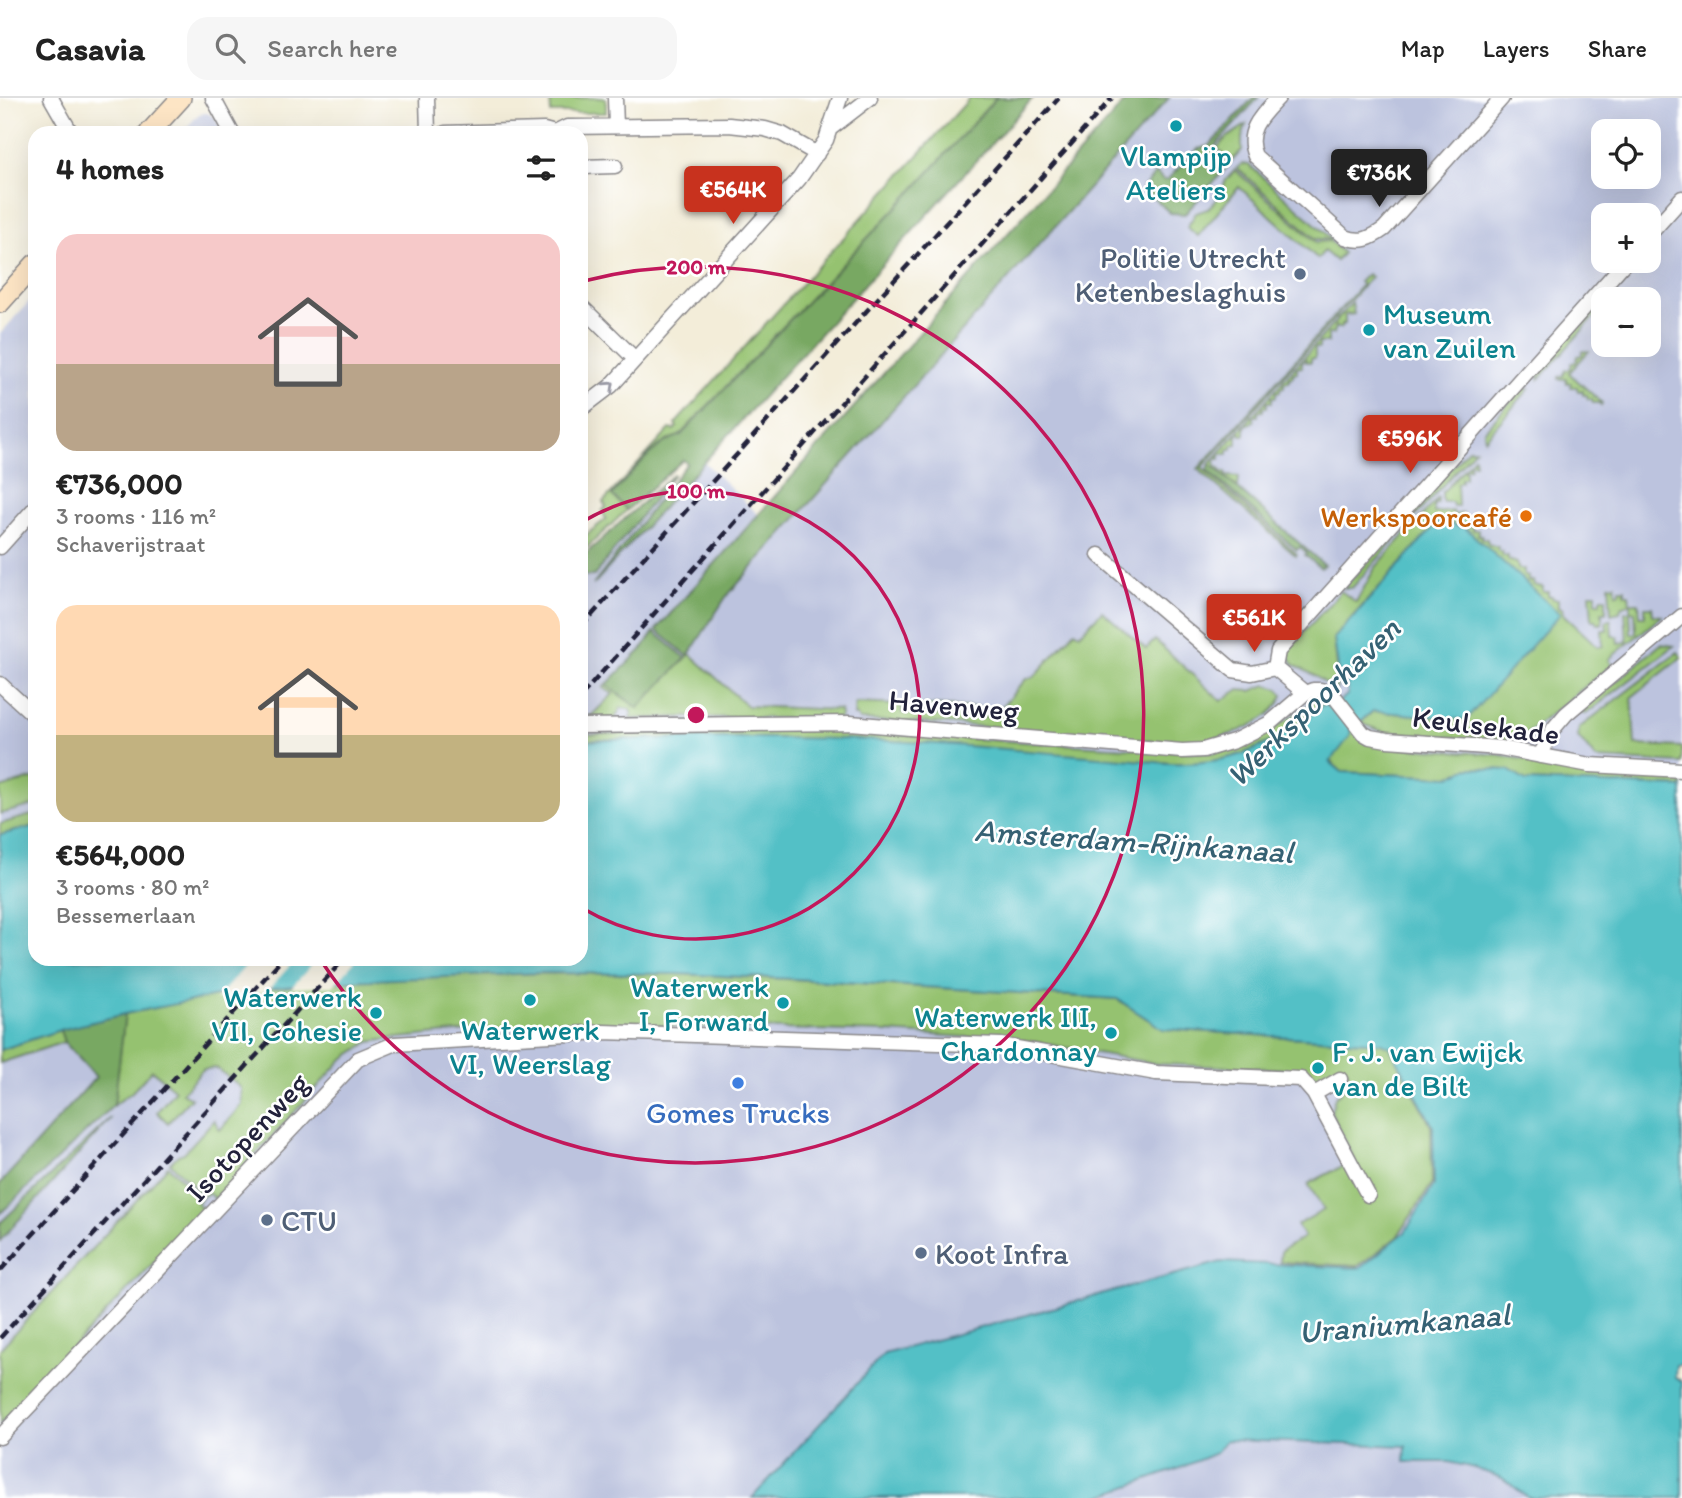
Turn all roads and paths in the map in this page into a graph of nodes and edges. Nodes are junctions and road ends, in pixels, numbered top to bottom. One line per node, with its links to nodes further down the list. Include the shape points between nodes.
1 (51, 98): 10 (street)
2 (181, 98): 11 (main road)
3 (213, 98): 12 (street)
4 (427, 98): 13 (street)
5 (615, 98): 14 (street)
6 (840, 98): 16 (street)
7 (870, 98): 16 (street)
8 (1278, 98): 9 (street, via 1250,138 1255,156 1345,237 1357,241 1384,229)
9 (1502, 98)
10 (67, 126)
11 (155, 126)
12 (228, 126)
13 (428, 126)
14 (616, 126): 15 (street); 17 (street, via 765,129)
15 (588, 127)
16 (831, 128): 17 (street)
17 (817, 154): 26 (street)
18 (615, 166): 19 (street)
19 (588, 167)
20 (1682, 198): 21 (street)
21 (1661, 221)
22 (1615, 273): 32 (street, via 1278,652)
23 (28, 278): 24 (main road)
24 (0, 303)
25 (588, 313): 26 (street)
26 (635, 359): 27 (street, one-way to 26)
27 (588, 404)
28 (28, 516): 29 (street)
29 (0, 547)
30 (1099, 555): 32 (street, via 1233,670 1252,673)
31 (1682, 616): 37 (street, via 1566,714)
32 (1275, 668): 34 (street)
33 (0, 684): 35 (street)
34 (1305, 693): 36 (street, Havenweg, via 1270,723 1234,741 1182,751 850,723); 37 (street, Keulsekade, via 1329,693 1370,737 1500,748)
35 (28, 710)
36 (588, 726)
37 (1540, 756): 38 (street, Keulsekade, via 1590,765)
38 (1682, 770)
39 (1340, 1079): 40 (street)
40 (1314, 1094): 41 (street); 42 (street, Isotopenweg, via 1301,1079 1156,1073 1000,1045 603,1032 394,1044 358,1059)
41 (1368, 1195)
42 (0, 1437)

